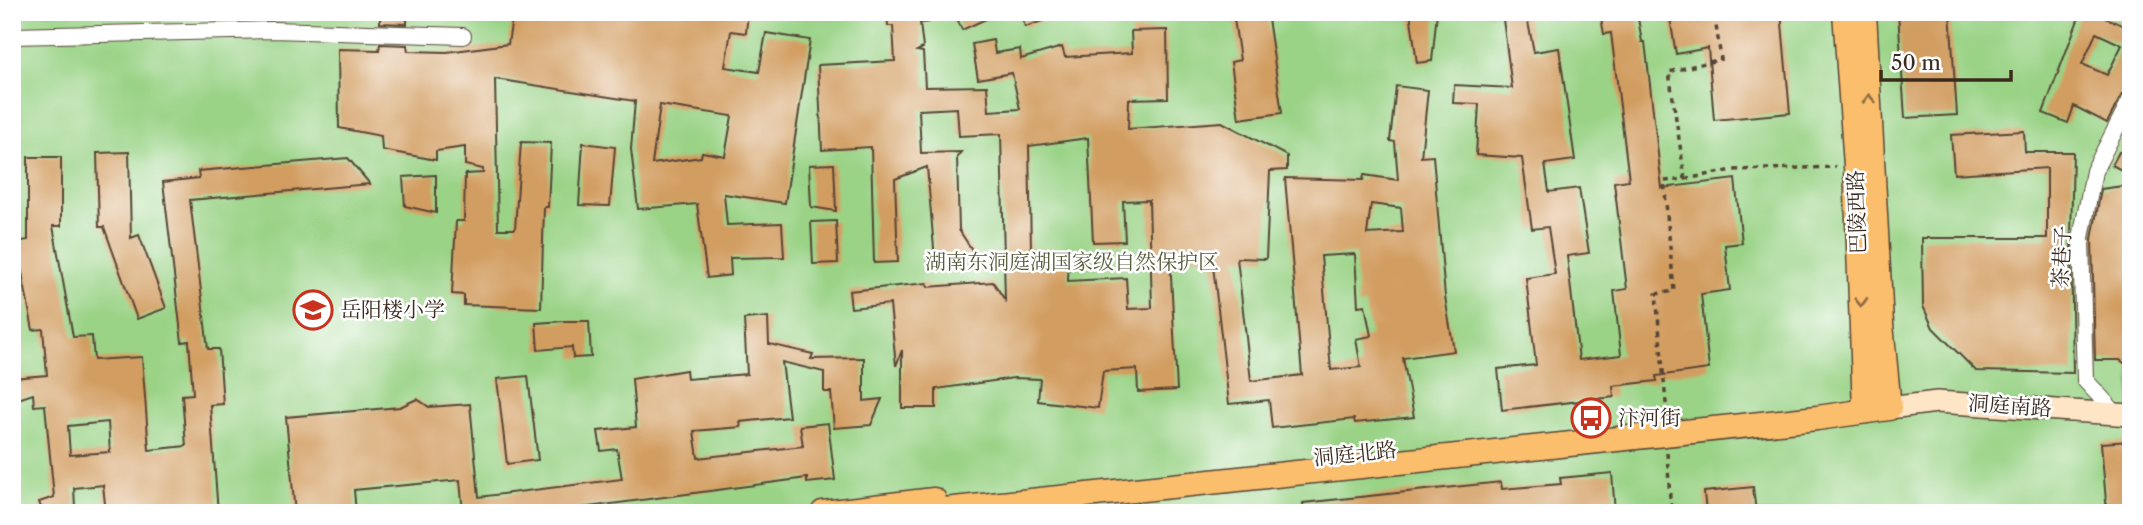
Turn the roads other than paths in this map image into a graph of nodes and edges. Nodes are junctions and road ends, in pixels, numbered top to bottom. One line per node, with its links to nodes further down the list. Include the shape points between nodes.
1 (1845, 12): 6 (main road, 巴陵西路, one-way to 6)
2 (1864, 12): 6 (main road, 巴陵西路, one-way to 2)
3 (12, 36): 4 (street, via 273,30)
4 (463, 36)
5 (2131, 99): 7 (street, 茶巷子, via 2094,172 2081,238 2085,380)
6 (1877, 405): 7 (main road, 洞庭南路, via 1937,402); 8 (main road, 洞庭北路)
7 (2124, 414)
8 (1667, 428): 9 (main road, 洞庭北路, via 1177,472); 10 (main road, 洞庭北路)
9 (823, 513)
10 (916, 513)

